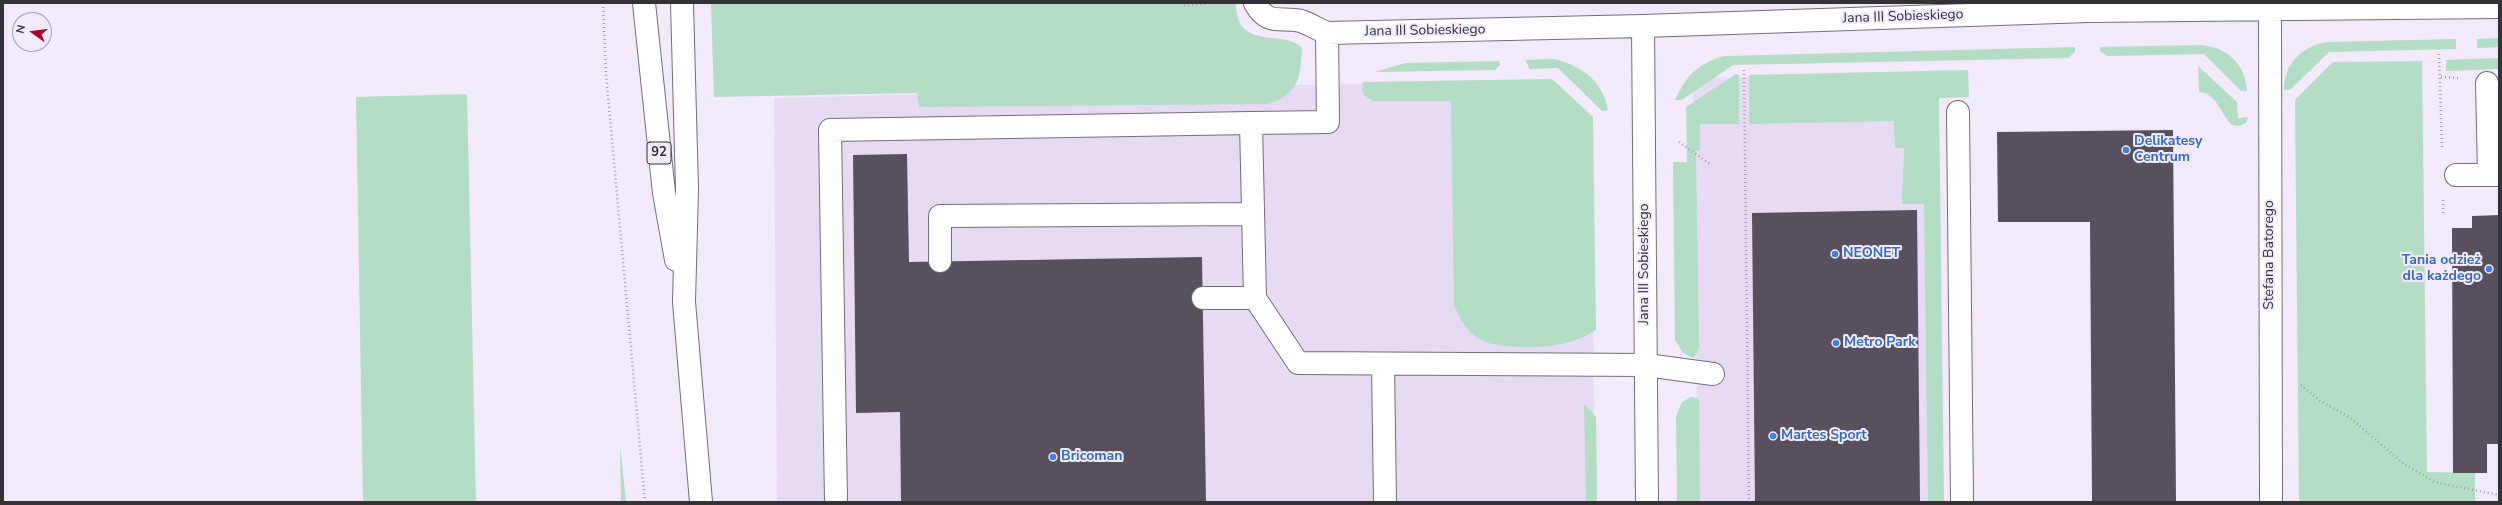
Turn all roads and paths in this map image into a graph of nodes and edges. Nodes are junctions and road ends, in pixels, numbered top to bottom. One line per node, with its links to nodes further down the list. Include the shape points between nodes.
1 (603, 3): 34 (path, via 606,74)
2 (644, 3): 28 (street, 92, via 664,193)
3 (682, 3): 28 (street, 92, via 687,189)
4 (1181, 3): 5 (path, via 1186,6)
5 (1211, 3)
6 (1255, 3): 11 (street, via 1260,13 1276,21 1301,21)
7 (2499, 7): 9 (street, Jana III Sobieskiego)
8 (1981, 9): 9 (street, Jana III Sobieskiego); 10 (street, Jana III Sobieskiego)
9 (2270, 9): 31 (street, Stefana Batorego)
10 (1643, 26): 11 (street, Jana III Sobieskiego); 30 (street, Jana III Sobieskiego)
11 (1327, 33): 16 (street, via 1328,122)
12 (2439, 54): 18 (path)
13 (1744, 70): 39 (path)
14 (2487, 83): 20 (street)
15 (1958, 112): 40 (street)
16 (1252, 123): 23 (street); 36 (street, via 830,130)
17 (1679, 142): 19 (path)
18 (2442, 155)
19 (1710, 164)
20 (2494, 174): 21 (street)
21 (2456, 175)
22 (2443, 194): 24 (path)
23 (1253, 214): 25 (street, via 940,216); 27 (street)
24 (2444, 215)
25 (940, 261)
26 (1203, 298): 27 (street)
27 (1254, 298): 29 (street, via 1298,363)
28 (684, 302): 35 (street, 92)
29 (1383, 364): 30 (street); 37 (street)
30 (1646, 365): 32 (street); 38 (street, Jana III Sobieskiego)
31 (2270, 367): 33 (path, via 2349,418 2403,464 2434,482); 41 (street, Stefana Batorego)
32 (1713, 374)
33 (2499, 495)
34 (645, 502)
35 (701, 502)
36 (836, 502)
37 (1385, 502)
38 (1647, 502)
39 (1749, 502)
40 (1962, 502)
41 (2271, 502)

